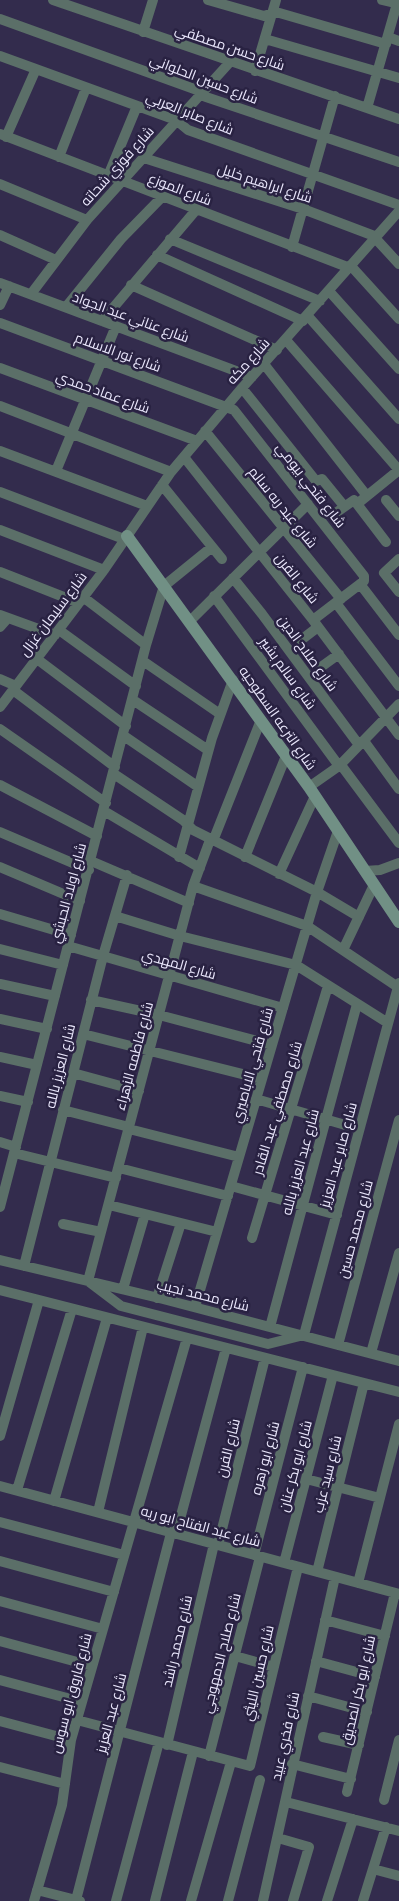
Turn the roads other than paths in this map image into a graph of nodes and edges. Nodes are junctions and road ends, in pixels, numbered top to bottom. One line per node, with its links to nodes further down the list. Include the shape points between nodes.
1 (53, 0): 9 (street, شارع حسن مصطفي)
2 (153, 0): 9 (street)
3 (208, 0): 7 (street, via 264,16)
4 (276, 0): 7 (street)
5 (382, 0): 6 (street)
6 (398, 3): 12 (street)
7 (272, 12): 10 (street); 12 (street)
8 (0, 19): 20 (street, شارع حسين الحلواني)
9 (143, 32): 14 (street, شارع حسن مصطفي)
10 (264, 38): 16 (street); 17 (street)
11 (399, 40): 12 (street)
12 (387, 41): 17 (street)
13 (0, 56): 15 (street, شارع صابر العربي)
14 (230, 62): 16 (street, شارع حسن مصطفي); 20 (street, شارع فوزي شحاته)
15 (36, 70): 19 (street, شارع صابر العربي); 26 (street)
16 (255, 71): 21 (street, شارع حسن مصطفي)
17 (378, 71): 18 (street); 23 (street)
18 (399, 78)
19 (86, 88): 22 (street, شارع صابر العربي); 28 (street)
20 (202, 94): 25 (street, شارع فوزي شحاته); 27 (street, شارع حسين الحلواني)
21 (335, 96): 23 (street, شارع حسن مصطفي); 27 (street)
22 (137, 106): 25 (street, شارع صابر العربي); 32 (street)
23 (367, 108): 24 (street, شارع حسن مصطفي)
24 (399, 118)
25 (176, 120): 29 (street, شارع فوزي شحاته); 31 (street, شارع صابر العربي, via 188,130)
26 (3, 135): 28 (street, شارع الموزع)
27 (324, 136): 30 (street, شارع حسين الحلواني); 31 (street)
28 (58, 157): 32 (street, شارع الموزع)
29 (144, 158): 33 (street, شارع فوزي شحاته); 37 (street, شارع ابراهيم خليل)
30 (399, 162)
31 (313, 174): 36 (street, شارع صابر العربي); 37 (street)
32 (108, 176): 33 (street, شارع الموزع)
33 (122, 181): 35 (street, شارع الموزع); 40 (street, شارع فوزي شحاته)
34 (0, 184): 40 (street)
35 (162, 197): 38 (street, شارع الموزع); 55 (street, via 121,239)
36 (399, 205)
37 (302, 209): 42 (street, شارع ابراهيم خليل); 44 (street)
38 (196, 210): 43 (street); 44 (street, شارع الموزع)
39 (399, 212): 42 (street, شارع مكه)
40 (87, 220): 46 (street, شارع فوزي شحاته)
41 (0, 235): 46 (street)
42 (377, 238): 47 (street); 48 (street, شارع مكه)
43 (170, 239): 45 (street); 53 (street)
44 (292, 247): 48 (street, شارع الموزع)
45 (157, 255): 50 (street); 56 (street)
46 (56, 260): 52 (street, شارع فوزي شحاته)
47 (399, 264)
48 (351, 267): 51 (street, شارع مكه); 57 (street)
49 (4, 284): 52 (street, شارع عناني عبد الجواد); 54 (street)
50 (131, 286): 58 (street); 62 (street)
51 (329, 291): 53 (street, شارع مكه); 66 (street)
52 (30, 294): 55 (street, شارع عناني عبد الجواد)
53 (320, 301): 56 (street, شارع مكه)
54 (0, 305)
55 (66, 307): 58 (street, شارع عناني عبد الجواد)
56 (305, 318): 61 (street, شارع مكه); 72 (street)
57 (399, 319)
58 (102, 321): 60 (street, شارع عناني عبد الجواد)
59 (0, 323): 63 (street, شارع نور الاسلام)
60 (116, 326): 63 (street); 67 (street, شارع عناني عبد الجواد)
61 (286, 340): 62 (street, شارع مكه); 78 (street)
62 (277, 350): 64 (street, شارع مكه)
63 (102, 362): 69 (street); 71 (street, شارع نور الاسلام)
64 (264, 364): 67 (street, شارع مكه); 83 (street)
65 (0, 368): 69 (street, شارع عماد حمدي)
66 (399, 369)
67 (252, 377): 68 (street, شارع مكه)
68 (242, 388): 71 (street, شارع مكه); 86 (street, via 316,481 322,479 341,509 353,500)
69 (86, 400): 74 (street); 75 (street, شارع عماد حمدي)
70 (0, 406): 74 (street)
71 (226, 407): 73 (street, شارع مكه); 85 (street, شارع فتحي بيومي, via 236,414)
72 (399, 419)
73 (205, 431): 75 (street, شارع مكه); 89 (street, شارع عبد ربه سالم)
74 (73, 434): 79 (street); 80 (street)
75 (197, 441): 77 (street, شارع مكه)
76 (0, 451): 79 (street)
77 (184, 456): 80 (street, شارع مكه); 94 (street, شارع الفرن)
78 (399, 470): 83 (street)
79 (56, 471): 87 (street)
80 (171, 472): 81 (street, شارع مكه)
81 (162, 485): 87 (street, شارع مكه); 93 (street)
82 (0, 492): 91 (street)
83 (367, 496): 86 (street)
84 (386, 500): 88 (street)
85 (308, 504): 89 (street); 100 (street, شارع فتحي بيومي, via 364,576)
86 (357, 504): 92 (street)
87 (147, 506): 91 (street, شارع مكه)
88 (399, 516)
89 (283, 528): 94 (street); 105 (street, شارع عبد ربه سالم)
90 (0, 530): 97 (street)
91 (125, 538): 97 (street, شارع سليمان غزال); 101 (street, شارع الترعه السطوحيه)
92 (386, 542)
93 (212, 547): 95 (street); 101 (street)
94 (259, 553): 99 (street); 108 (street, شارع الفرن)
95 (222, 559)
96 (399, 559): 102 (street, via 384,573)
97 (104, 570): 104 (street, شارع سليمان غزال)
98 (0, 572): 104 (street)
99 (233, 578): 103 (street); 132 (street, شارع صلاح الدين)
100 (360, 584): 105 (street); 111 (street)
101 (164, 586): 107 (street, شارع الترعه السطوحيه); 113 (street, شارع اولاد الحبشي)
102 (399, 592)
103 (214, 596): 107 (street); 135 (street, شارع سالم بشير)
104 (81, 600): 110 (street, شارع سليمان غزال); 113 (street)
105 (338, 601): 108 (street); 121 (street, شارع عبد ربه سالم)
106 (4, 616): 109 (street); 110 (street)
107 (190, 621): 119 (street, شارع الترعه السطوحيه)
108 (316, 623): 112 (street); 114 (street, شارع الفرن)
109 (0, 627)
110 (57, 632): 115 (street, شارع سليمان غزال); 120 (street)
111 (399, 635)
112 (301, 640)
113 (146, 645): 116 (street, شارع اولاد الحبشي)
114 (339, 654): 117 (street); 127 (street, شارع الفرن)
115 (37, 659): 122 (street, شارع سليمان غزال); 130 (street)
116 (142, 661): 120 (street, شارع اولاد الحبشي); 126 (street)
117 (321, 667)
118 (0, 679): 122 (street)
119 (233, 680): 126 (street); 128 (street, شارع الترعه السطوحيه)
120 (136, 686): 123 (street, شارع اولاد الحبشي)
121 (399, 686)
122 (15, 688): 125 (street, شارع سليمان غزال); 136 (street)
123 (133, 700): 130 (street, شارع اولاد الحبشي); 133 (street)
124 (399, 704): 127 (street)
125 (0, 707)
126 (220, 714): 133 (street)
127 (386, 718): 131 (street, شارع الفرن); 132 (street)
128 (261, 720): 134 (street, شارع الترعه السطوحيه); 146 (street, شارع فاطمه الزهراء)
129 (0, 729): 141 (street)
130 (125, 731): 136 (street, شارع اولاد الحبشي); 138 (street)
131 (399, 735)
132 (362, 743): 135 (street); 139 (street, شارع صلاح الدين)
133 (208, 750): 138 (street)
134 (286, 756): 140 (street, شارع الترعه السطوحيه); 149 (street)
135 (340, 766): 140 (street); 147 (street, شارع سالم بشير)
136 (115, 770): 141 (street, شارع اولاد الحبشي); 142 (street)
137 (0, 785): 145 (street)
138 (198, 786): 142 (street)
139 (399, 789)
140 (312, 791): 143 (street, شارع الترعه السطوحيه); 155 (street)
141 (105, 807): 145 (street, شارع اولاد الحبشي); 148 (street)
142 (187, 825): 146 (street); 148 (street)
143 (338, 831): 154 (street, شارع الترعه السطوحيه); 159 (street, شارع فتحي الاباصيري)
144 (0, 832): 151 (street)
145 (97, 836): 151 (street, شارع اولاد الحبشي)
146 (212, 841): 149 (street); 153 (street, شارع فاطمه الزهراء)
147 (399, 843)
148 (179, 857): 153 (street)
149 (245, 857): 155 (street)
150 (399, 863): 154 (street)
151 (90, 865): 156 (street); 160 (street, شارع اولاد الحبشي)
152 (0, 867): 160 (street)
153 (200, 868): 158 (street, شارع فاطمه الزهراء)
154 (365, 871): 157 (street, شارع الترعه السطوحيه)
155 (279, 874): 159 (street)
156 (127, 875): 161 (street); 163 (street, شارع العزيز بالله)
157 (374, 885): 164 (street); 165 (street, شارع الترعه السطوحيه)
158 (193, 886): 161 (street, شارع فاطمه الزهراء); 166 (street)
159 (317, 892): 164 (street); 166 (street, شارع فتحي الاباصيري)
160 (80, 901): 167 (street, شارع اولاد الحبشي)
161 (189, 903): 168 (street, شارع فاطمه الزهراء)
162 (0, 914): 167 (street)
163 (115, 916): 168 (street); 172 (street, شارع العزيز بالله)
164 (358, 917): 171 (street)
165 (399, 922)
166 (307, 926): 171 (street); 174 (street, شارع فتحي الاباصيري)
167 (71, 935): 169 (street, شارع اولاد الحبشي)
168 (180, 936): 174 (street); 175 (street, شارع فاطمه الزهراء)
169 (68, 946): 172 (street, شارع المهدي); 173 (street, شارع اولاد الحبشي)
170 (0, 948): 173 (street)
171 (343, 950): 177 (street)
172 (103, 956): 175 (street, شارع المهدي); 180 (street, شارع العزيز بالله)
173 (64, 965): 179 (street, شارع اولاد الحبشي)
174 (296, 966): 178 (street); 182 (street, شارع فتحي الاباصيري)
175 (169, 976): 182 (street, شارع المهدي); 183 (street, شارع فاطمه الزهراء)
176 (0, 984): 179 (street)
177 (398, 985): 185 (street, شارع صابر عبد العزيز)
178 (328, 986): 181 (street); 198 (street, شارع مصطفي عبد القادر)
179 (55, 996): 186 (street, شارع اولاد الحبشي)
180 (91, 1000): 183 (street); 187 (street, شارع العزيز بالله)
181 (358, 1004): 185 (street); 200 (street, شارع عبد العزيز بالله)
182 (283, 1008): 188 (street, شارع فتحي الاباصيري)
183 (159, 1015): 188 (street); 189 (street, شارع فاطمه الزهراء)
184 (0, 1019): 186 (street)
185 (388, 1023): 203 (street, شارع صابر عبد العزيز)
186 (47, 1029): 191 (street, شارع اولاد الحبشي)
187 (83, 1034): 189 (street); 192 (street, شارع العزيز بالله)
188 (272, 1044): 193 (street, شارع فتحي الاباصيري)
189 (150, 1051): 193 (street); 194 (street, شارع فاطمه الزهراء)
190 (0, 1057): 191 (street)
191 (37, 1065): 197 (street, شارع اولاد الحبشي)
192 (73, 1073): 194 (street); 199 (street, شارع العزيز بالله)
193 (262, 1079): 196 (street, شارع فتحي الاباصيري)
194 (139, 1091): 202 (street, شارع فاطمه الزهراء)
195 (0, 1096): 197 (street)
196 (256, 1099): 198 (street); 206 (street, شارع فتحي الاباصيري)
197 (28, 1102): 205 (street, شارع اولاد الحبشي)
198 (291, 1109): 200 (street); 211 (street, شارع مصطفي عبد القادر)
199 (63, 1110): 202 (street); 207 (street, شارع العزيز بالله)
200 (326, 1120): 203 (street); 213 (street, شارع عبد العزيز بالله)
201 (399, 1120): 237 (street, شارع محمد حسين)
202 (129, 1128): 206 (street); 208 (street, شارع فاطمه الزهراء)
203 (359, 1129): 216 (street, شارع صابر عبد العزيز)
204 (0, 1142): 205 (street)
205 (15, 1150): 207 (street); 209 (street, شارع اولاد الحبشي)
206 (239, 1157): 210 (street, شارع فتحي الاباصيري)
207 (50, 1162): 208 (street); 224 (street, شارع العزيز بالله)
208 (117, 1173): 210 (street); 212 (street, شارع فاطمه الزهراء)
209 (3, 1186): 214 (street, شارع اولاد الحبشي)
210 (229, 1191): 211 (street); 220 (street, شارع فتحي الاباصيري)
211 (266, 1195): 213 (street); 221 (street, شارع مصطفي عبد القادر)
212 (109, 1205): 215 (street); 219 (street, شارع فاطمه الزهراء)
213 (303, 1205): 216 (street); 233 (street, شارع عبد العزيز بالله)
214 (0, 1207)
215 (145, 1214): 217 (street); 226 (street)
216 (336, 1214): 235 (street, شارع صابر عبد العزيز)
217 (181, 1223): 220 (street); 228 (street)
218 (63, 1224): 219 (street)
219 (101, 1232): 225 (street, شارع فاطمه الزهراء)
220 (218, 1232): 230 (street, شارع فتحي الاباصيري)
221 (252, 1238)
222 (399, 1253): 239 (street)
223 (0, 1260): 224 (street, شارع محمد نجيب)
224 (24, 1266): 225 (street, شارع محمد نجيب)
225 (88, 1281): 226 (street, شارع محمد نجيب); 235 (street, via 121,1306 268,1344)
226 (122, 1290): 228 (street, شارع محمد نجيب)
227 (1, 1294): 229 (street)
228 (157, 1298): 230 (street, شارع محمد نجيب)
229 (39, 1300): 231 (street); 247 (street)
230 (195, 1307): 233 (street, شارع محمد نجيب)
231 (72, 1309): 232 (street); 251 (street)
232 (107, 1318): 234 (street); 253 (street)
233 (270, 1326): 235 (street, شارع محمد نجيب)
234 (143, 1327): 236 (street); 254 (street)
235 (304, 1335): 237 (street, شارع محمد نجيب)
236 (187, 1338): 238 (street); 256 (street, شارع فاروق ابو سوس)
237 (338, 1345): 239 (street, شارع محمد نجيب)
238 (226, 1348): 240 (street); 257 (street, شارع عبد العزيز)
239 (371, 1353): 241 (street, شارع محمد نجيب)
240 (265, 1358): 242 (street); 258 (street, شارع الفرن)
241 (399, 1361)
242 (303, 1367): 243 (street); 260 (street, شارع ابو زهره)
243 (333, 1375): 244 (street); 248 (street, شارع ابو بكر عنان)
244 (364, 1383): 245 (street); 250 (street, شارع سيد عزب)
245 (399, 1392)
246 (399, 1424): 252 (street)
247 (0, 1436)
248 (306, 1479): 250 (street); 262 (street, شارع ابو بكر عنان)
249 (0, 1486): 251 (street, شارع عبد الفتاح ابو ريه)
250 (338, 1487): 252 (street); 264 (street, شارع سيد عزب)
251 (17, 1490): 253 (street, شارع عبد الفتاح ابو ريه)
252 (380, 1498): 266 (street)
253 (54, 1501): 254 (street, شارع عبد الفتاح ابو ريه)
254 (98, 1512): 256 (street, شارع عبد الفتاح ابو ريه)
255 (0, 1522): 259 (street)
256 (134, 1522): 257 (street, شارع عبد الفتاح ابو ريه); 259 (street, شارع فاروق ابو سوس)
257 (174, 1533): 258 (street, شارع عبد الفتاح ابو ريه); 285 (street, شارع عبد العزيز)
258 (216, 1545): 260 (street, شارع عبد الفتاح ابو ريه); 289 (street, شارع محمد راشد)
259 (124, 1556): 267 (street, شارع فاروق ابو سوس)
260 (257, 1556): 262 (street, شارع عبد الفتاح ابو ريه); 274 (street, شارع صلاح الدمهوجي)
261 (0, 1561): 267 (street)
262 (284, 1563): 263 (street, شارع عبد الفتاح ابو ريه)
263 (298, 1567): 264 (street, شارع عبد الفتاح ابو ريه); 277 (street, شارع حسين الليثي)
264 (317, 1572): 265 (street, شارع عبد الفتاح ابو ريه)
265 (335, 1577): 266 (street, شارع عبد الفتاح ابو ريه); 270 (street, شارع فخري عبيد)
266 (358, 1583): 268 (street, شارع عبد الفتاح ابو ريه)
267 (114, 1592): 271 (street, شارع فاروق ابو سوس)
268 (397, 1594): 272 (street, شارع ابو بكر الصديق)
269 (0, 1601): 271 (street)
270 (325, 1620): 272 (street); 275 (street, شارع فخري عبيد)
271 (103, 1629): 276 (street, شارع فاروق ابو سوس)
272 (385, 1636): 278 (street, شارع ابو بكر الصديق)
273 (0, 1641): 276 (street)
274 (235, 1656): 277 (street); 292 (street, شارع صلاح الدمهوجي)
275 (316, 1662): 278 (street); 280 (street, شارع فخري عبيد)
276 (92, 1666): 281 (street, شارع فاروق ابو سوس)
277 (274, 1667): 293 (street, شارع حسين الليثي, via 250,1765 246,1767)
278 (375, 1677): 282 (street, شارع ابو بكر الصديق)
279 (0, 1680): 281 (street)
280 (308, 1696): 282 (street); 294 (street, شارع فخري عبيد)
281 (82, 1702): 283 (street, شارع فاروق ابو سوس)
282 (367, 1712): 290 (street, شارع ابو بكر الصديق)
283 (77, 1720): 285 (street); 287 (street, شارع فاروق ابو سوس)
284 (0, 1721): 287 (street)
285 (121, 1732): 289 (street); 309 (street, شارع عبد العزيز)
286 (323, 1737): 290 (street)
287 (71, 1740): 298 (street, شارع فاروق ابو سوس)
288 (399, 1740): 300 (street)
289 (163, 1744): 291 (street); 311 (street, شارع محمد راشد)
290 (359, 1745): 296 (street, شارع ابو بكر الصديق)
291 (193, 1752): 292 (street); 312 (street)
292 (210, 1756): 293 (street)
293 (231, 1762): 313 (street)
294 (292, 1764): 296 (street); 301 (street, شارع فخري عبيد)
295 (0, 1767): 298 (street)
296 (351, 1779): 299 (street, شارع ابو بكر الصديق)
297 (260, 1780): 314 (street)
298 (65, 1784): 308 (street, شارع فاروق ابو سوس, via 62,1806)
299 (347, 1792)
300 (384, 1800)
301 (286, 1802): 302 (street); 305 (street, شارع فخري عبيد)
302 (353, 1819): 303 (street); 317 (street)
303 (386, 1828): 304 (street); 306 (street)
304 (399, 1831)
305 (278, 1838): 315 (street, شارع فخري عبيد); 316 (street, via 310,1847)
306 (373, 1870): 307 (street); 318 (street)
307 (399, 1876)
308 (37, 1890): 309 (street); 310 (street, شارع فاروق ابو سوس)
309 (78, 1900)
310 (34, 1901)
311 (116, 1901)
312 (155, 1901)
313 (191, 1901)
314 (228, 1901)
315 (263, 1901)
316 (294, 1901)
317 (326, 1901)
318 (364, 1901)

